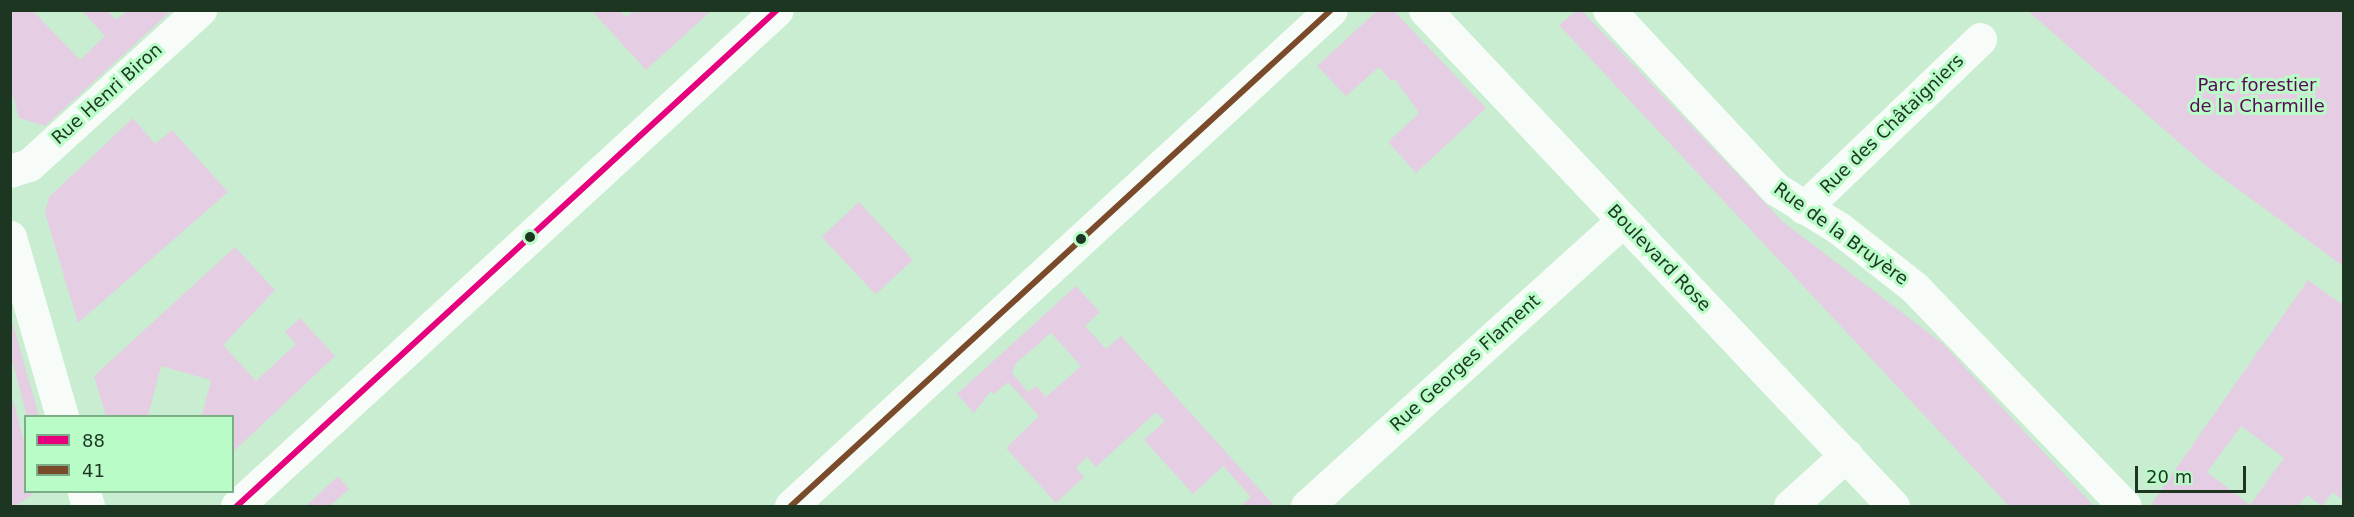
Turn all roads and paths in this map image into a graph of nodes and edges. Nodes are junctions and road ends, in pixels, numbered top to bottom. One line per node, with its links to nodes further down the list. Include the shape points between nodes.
1 (200, 10): 7 (street, Rue Henri Biron, via 29,165)
2 (777, 10): 13 (street)
3 (1332, 10): 14 (street)
4 (1425, 10): 9 (street, Boulevard Rose)
5 (1609, 10): 8 (street, Rue de la Bruyère, via 1776,189)
6 (1980, 39): 8 (street, Rue des Châtaigniers)
7 (10, 171)
8 (1804, 208): 18 (street, Rue de la Bruyère, via 1914,287)
9 (1623, 220): 12 (street, Boulevard Rose); 15 (street, Rue Georges Flament)
10 (10, 237): 11 (street)
11 (61, 415)
12 (1846, 455): 16 (street); 17 (street, Boulevard Rose)
13 (237, 507)
14 (791, 507)
15 (1307, 507)
16 (1790, 507)
17 (1893, 507)
18 (2125, 507)

